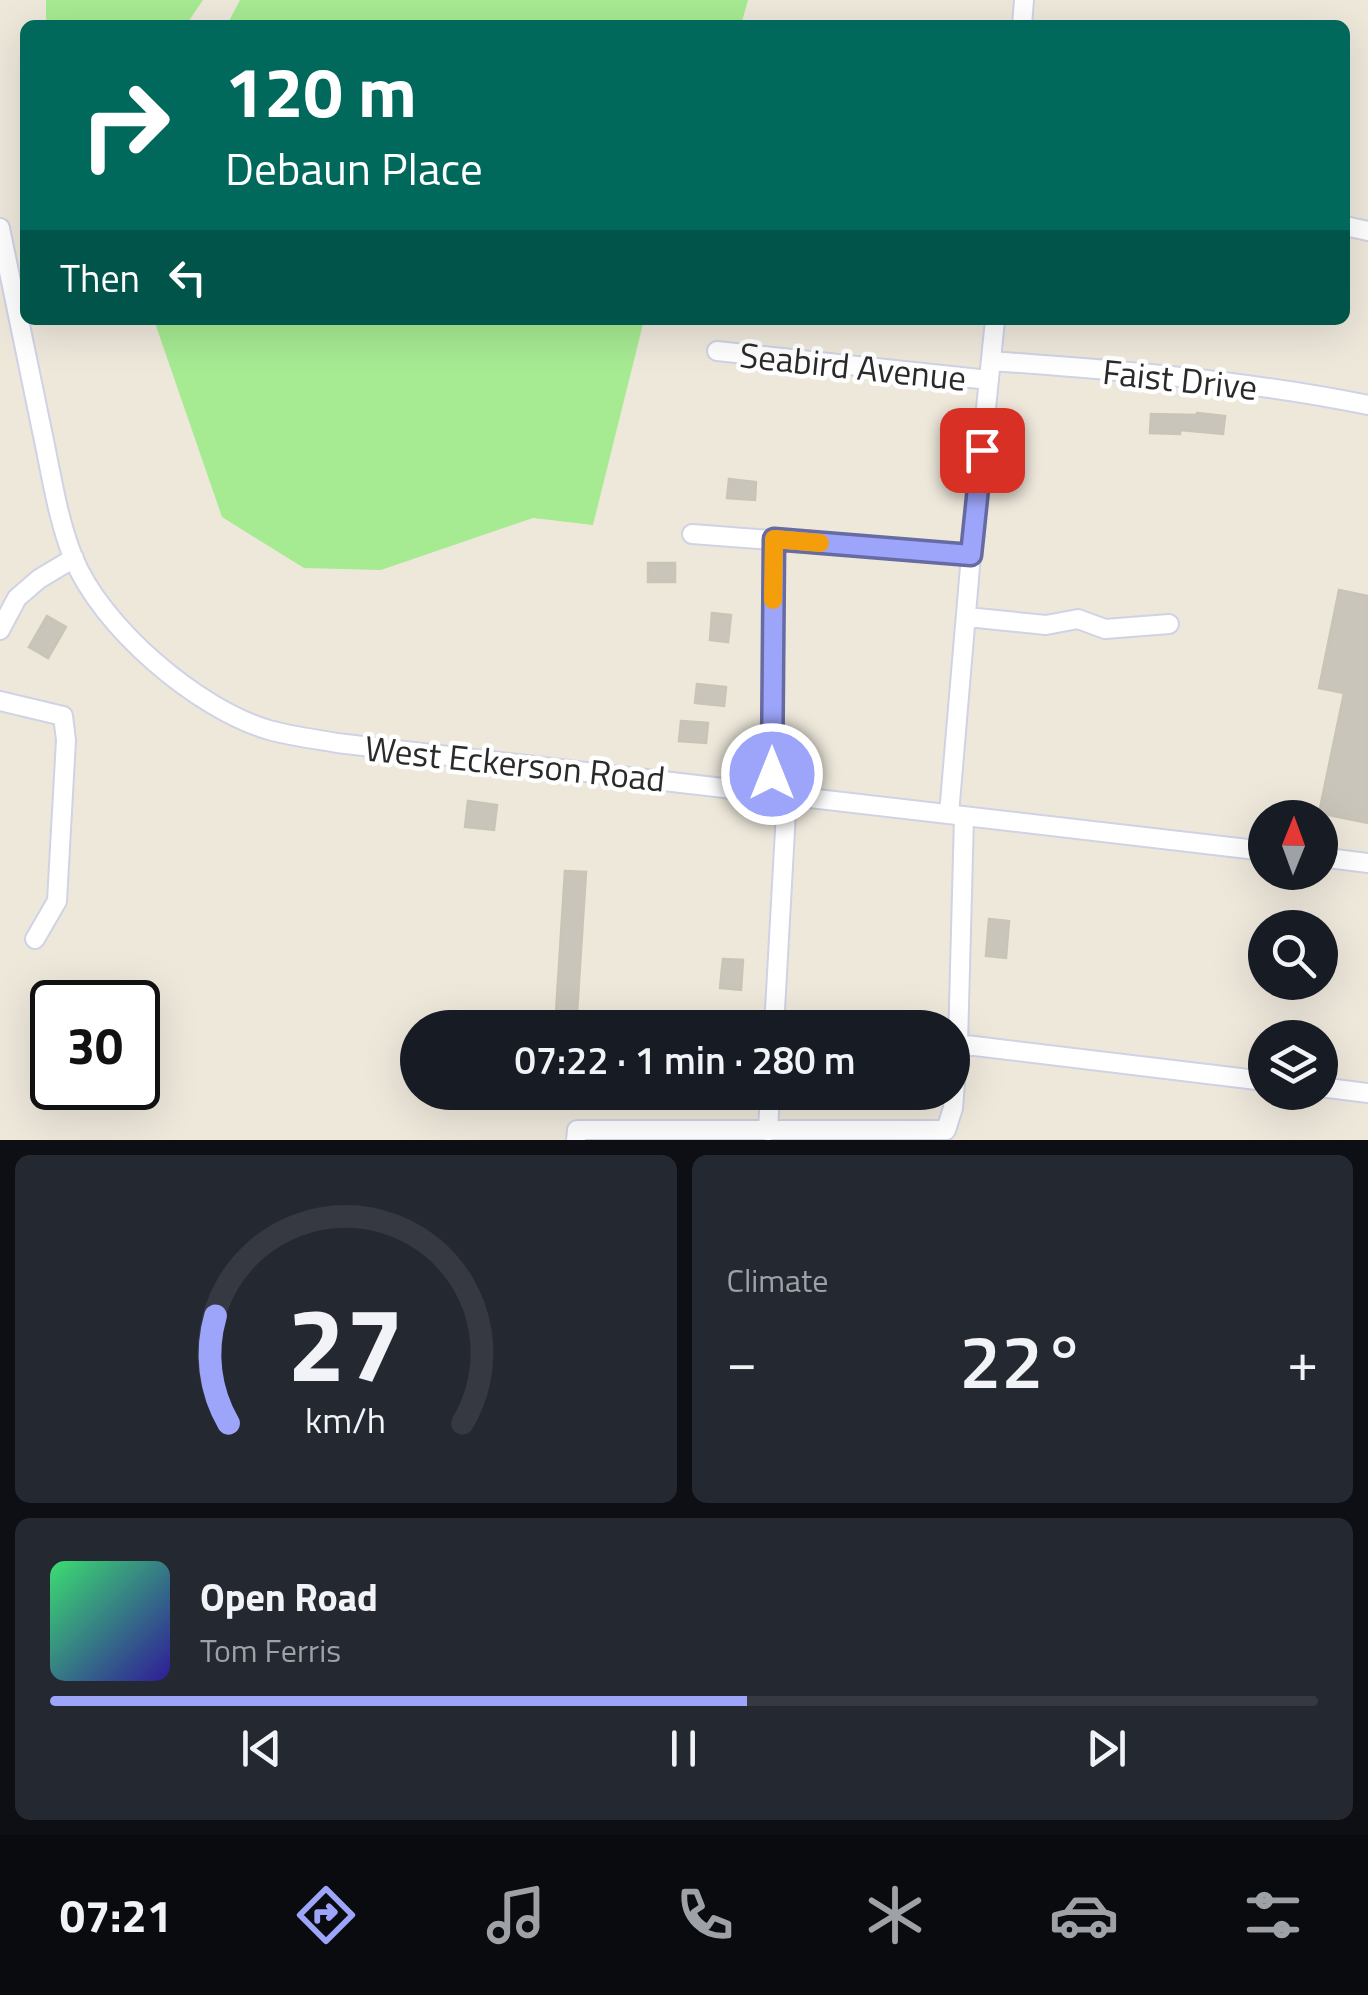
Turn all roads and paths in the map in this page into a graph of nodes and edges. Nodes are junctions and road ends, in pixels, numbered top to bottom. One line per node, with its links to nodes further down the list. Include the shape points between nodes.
1 (0, 228): 9 (street, West Eckerson Road)
2 (995, 325): 4 (street)
3 (716, 351): 4 (street, Seabird Avenue)
4 (990, 371): 5 (street, Faist Drive, via 1065,366); 8 (street)
5 (1368, 405)
6 (692, 534): 7 (street)
7 (774, 539): 8 (street); 14 (street)
8 (971, 555): 10 (street)
9 (74, 558): 12 (street, via 17,598); 14 (street, West Eckerson Road, via 104,610 146,654 189,690 268,730)
10 (967, 617): 11 (street, via 1046,626 1078,619 1105,628); 15 (street)
11 (1169, 624)
12 (0, 630)
13 (0, 701): 19 (street, via 63,716 57,901)
14 (779, 793): 15 (street, West Eckerson Road); 20 (street)
15 (957, 816): 16 (street, West Eckerson Road); 21 (street)
16 (1248, 849)
17 (1338, 859): 18 (street)
18 (1368, 863)
19 (35, 939)
20 (774, 1010)
21 (958, 1010)
22 (970, 1045): 23 (street)
23 (1248, 1079)
24 (1338, 1089): 25 (street)
25 (1368, 1093)
26 (769, 1110): 28 (street)
27 (951, 1110): 28 (street, via 946,1130)
28 (768, 1131): 29 (street)
29 (577, 1135)

